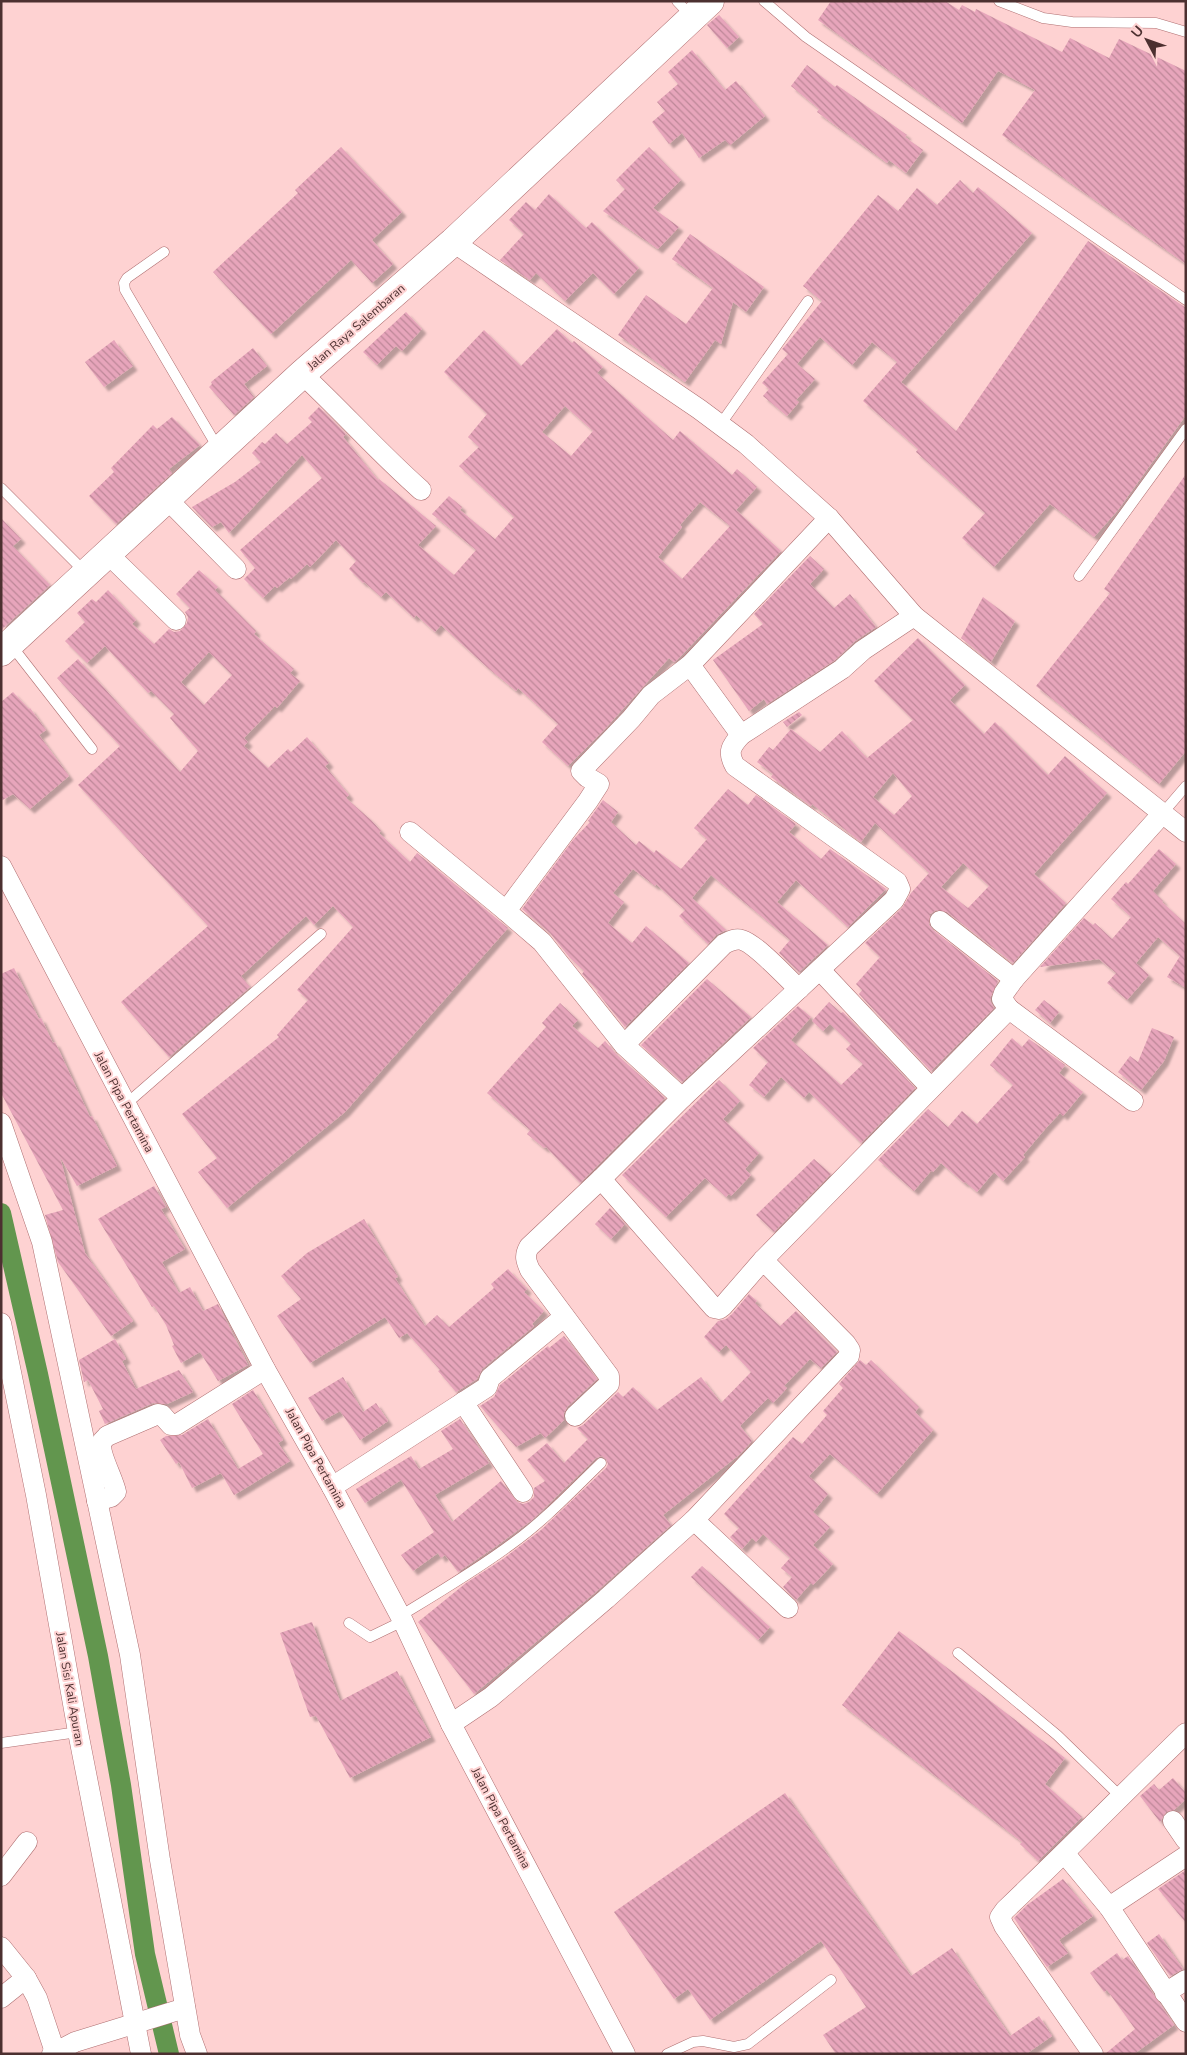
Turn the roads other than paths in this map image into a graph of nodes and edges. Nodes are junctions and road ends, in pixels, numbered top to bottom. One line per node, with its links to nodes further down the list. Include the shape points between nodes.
1 (764, 1): 7 (lane, via 806,37)
2 (999, 1): 4 (lane, via 1043,18 1156,24)
3 (693, 7): 5 (main road, Jalan Raya Salembaran)
4 (1186, 32)
5 (452, 242): 9 (main road, Jalan Raya Salembaran); 10 (street)
6 (164, 252): 12 (lane, via 127,278 125,290)
7 (1186, 300)
8 (808, 301): 10 (lane)
9 (302, 374): 12 (main road, Jalan Raya Salembaran); 14 (street)
10 (720, 425): 16 (street)
11 (1186, 429): 20 (lane)
12 (219, 450): 15 (main road, Jalan Raya Salembaran)
13 (1, 488): 19 (lane)
14 (421, 490)
15 (167, 499): 17 (main road, Jalan Raya Salembaran); 18 (street)
16 (829, 518): 21 (street); 24 (street)
17 (107, 553): 19 (main road, Jalan Raya Salembaran); 22 (street)
18 (236, 569)
19 (85, 573): 23 (main road, Jalan Raya Salembaran)
20 (1079, 576)
21 (914, 616): 25 (street, via 863,650 842,669); 28 (street)
22 (176, 620)
23 (6, 648): 26 (lane)
24 (690, 665): 25 (street); 32 (street, via 651,695 581,771 599,784)
25 (741, 736): 35 (street, via 731,746 729,756 735,766 897,882 900,889 894,900)
26 (92, 749)
27 (1186, 786): 28 (lane)
28 (1162, 814): 30 (street); 36 (street)
29 (410, 832): 32 (street)
30 (1186, 832)
31 (1, 866): 43 (street, Jalan Pipa Pertamina)
32 (506, 910): 39 (street, via 542,942)
33 (940, 921): 36 (street)
34 (322, 934): 43 (lane)
35 (820, 970): 37 (street); 40 (street)
36 (1014, 979): 38 (street, via 1002,999)
37 (799, 989): 39 (street, via 754,947 744,940 734,939 724,944); 41 (street)
38 (1009, 1009): 40 (street); 42 (street)
39 (624, 1045): 41 (street)
40 (931, 1088): 46 (street)
41 (682, 1098): 45 (street)
42 (1133, 1101)
43 (125, 1105): 49 (street, Jalan Pipa Pertamina)
44 (1, 1123): 55 (street, via 42,1242)
45 (601, 1179): 46 (street, via 714,1308 723,1306); 47 (street, via 526,1253 530,1270)
46 (763, 1260): 56 (street, via 846,1344 849,1356)
47 (564, 1317): 50 (street, via 490,1378 487,1387); 51 (street, via 610,1379 609,1384)
48 (1, 1324): 62 (street, Jalan Sisi Kali Apuran, via 36,1495)
49 (265, 1369): 53 (street, Jalan Pipa Pertamina); 55 (street, via 176,1425 171,1425 158,1414 108,1436 101,1442 100,1449 116,1492)
50 (463, 1402): 53 (street); 54 (street)
51 (575, 1416)
52 (601, 1463): 58 (lane, via 513,1543)
53 (332, 1486): 58 (street, Jalan Pipa Pertamina)
54 (523, 1492)
55 (97, 1501): 79 (street, via 130,1655)
56 (694, 1520): 57 (street); 61 (street, via 491,1697)
57 (788, 1608)
58 (401, 1618): 59 (lane, via 370,1637); 61 (street, Jalan Pipa Pertamina)
59 (349, 1623)
60 (958, 1653): 65 (lane, via 1057,1735)
61 (451, 1724): 85 (street, Jalan Pipa Pertamina)
62 (78, 1732): 64 (lane); 80 (street, Jalan Sisi Kali Apuran)
63 (1186, 1733): 65 (street)
64 (1, 1743)
65 (1120, 1796): 69 (street)
66 (1173, 1821): 67 (street)
67 (1186, 1840)
68 (28, 1842): 71 (street)
69 (1065, 1854): 72 (street); 87 (street, via 1000,1917)
70 (1186, 1856): 72 (street)
71 (1, 1876)
72 (1109, 1907): 77 (street)
73 (1, 1947): 74 (street)
74 (26, 1978): 78 (street); 82 (street, via 37,1998)
75 (831, 1980): 86 (lane, via 748,2044 734,2047 693,2042)
76 (1186, 1980): 77 (street)
77 (1165, 1994): 81 (street)
78 (1, 1998)
79 (183, 2009): 80 (street); 84 (street)
80 (138, 2022): 82 (street, via 75,2042); 83 (street, Jalan Sisi Kali Apuran, via 136,2037)
81 (1186, 2022)
82 (53, 2053)
83 (141, 2054)
84 (197, 2054)
85 (625, 2054)
86 (667, 2054)
87 (1093, 2054)

